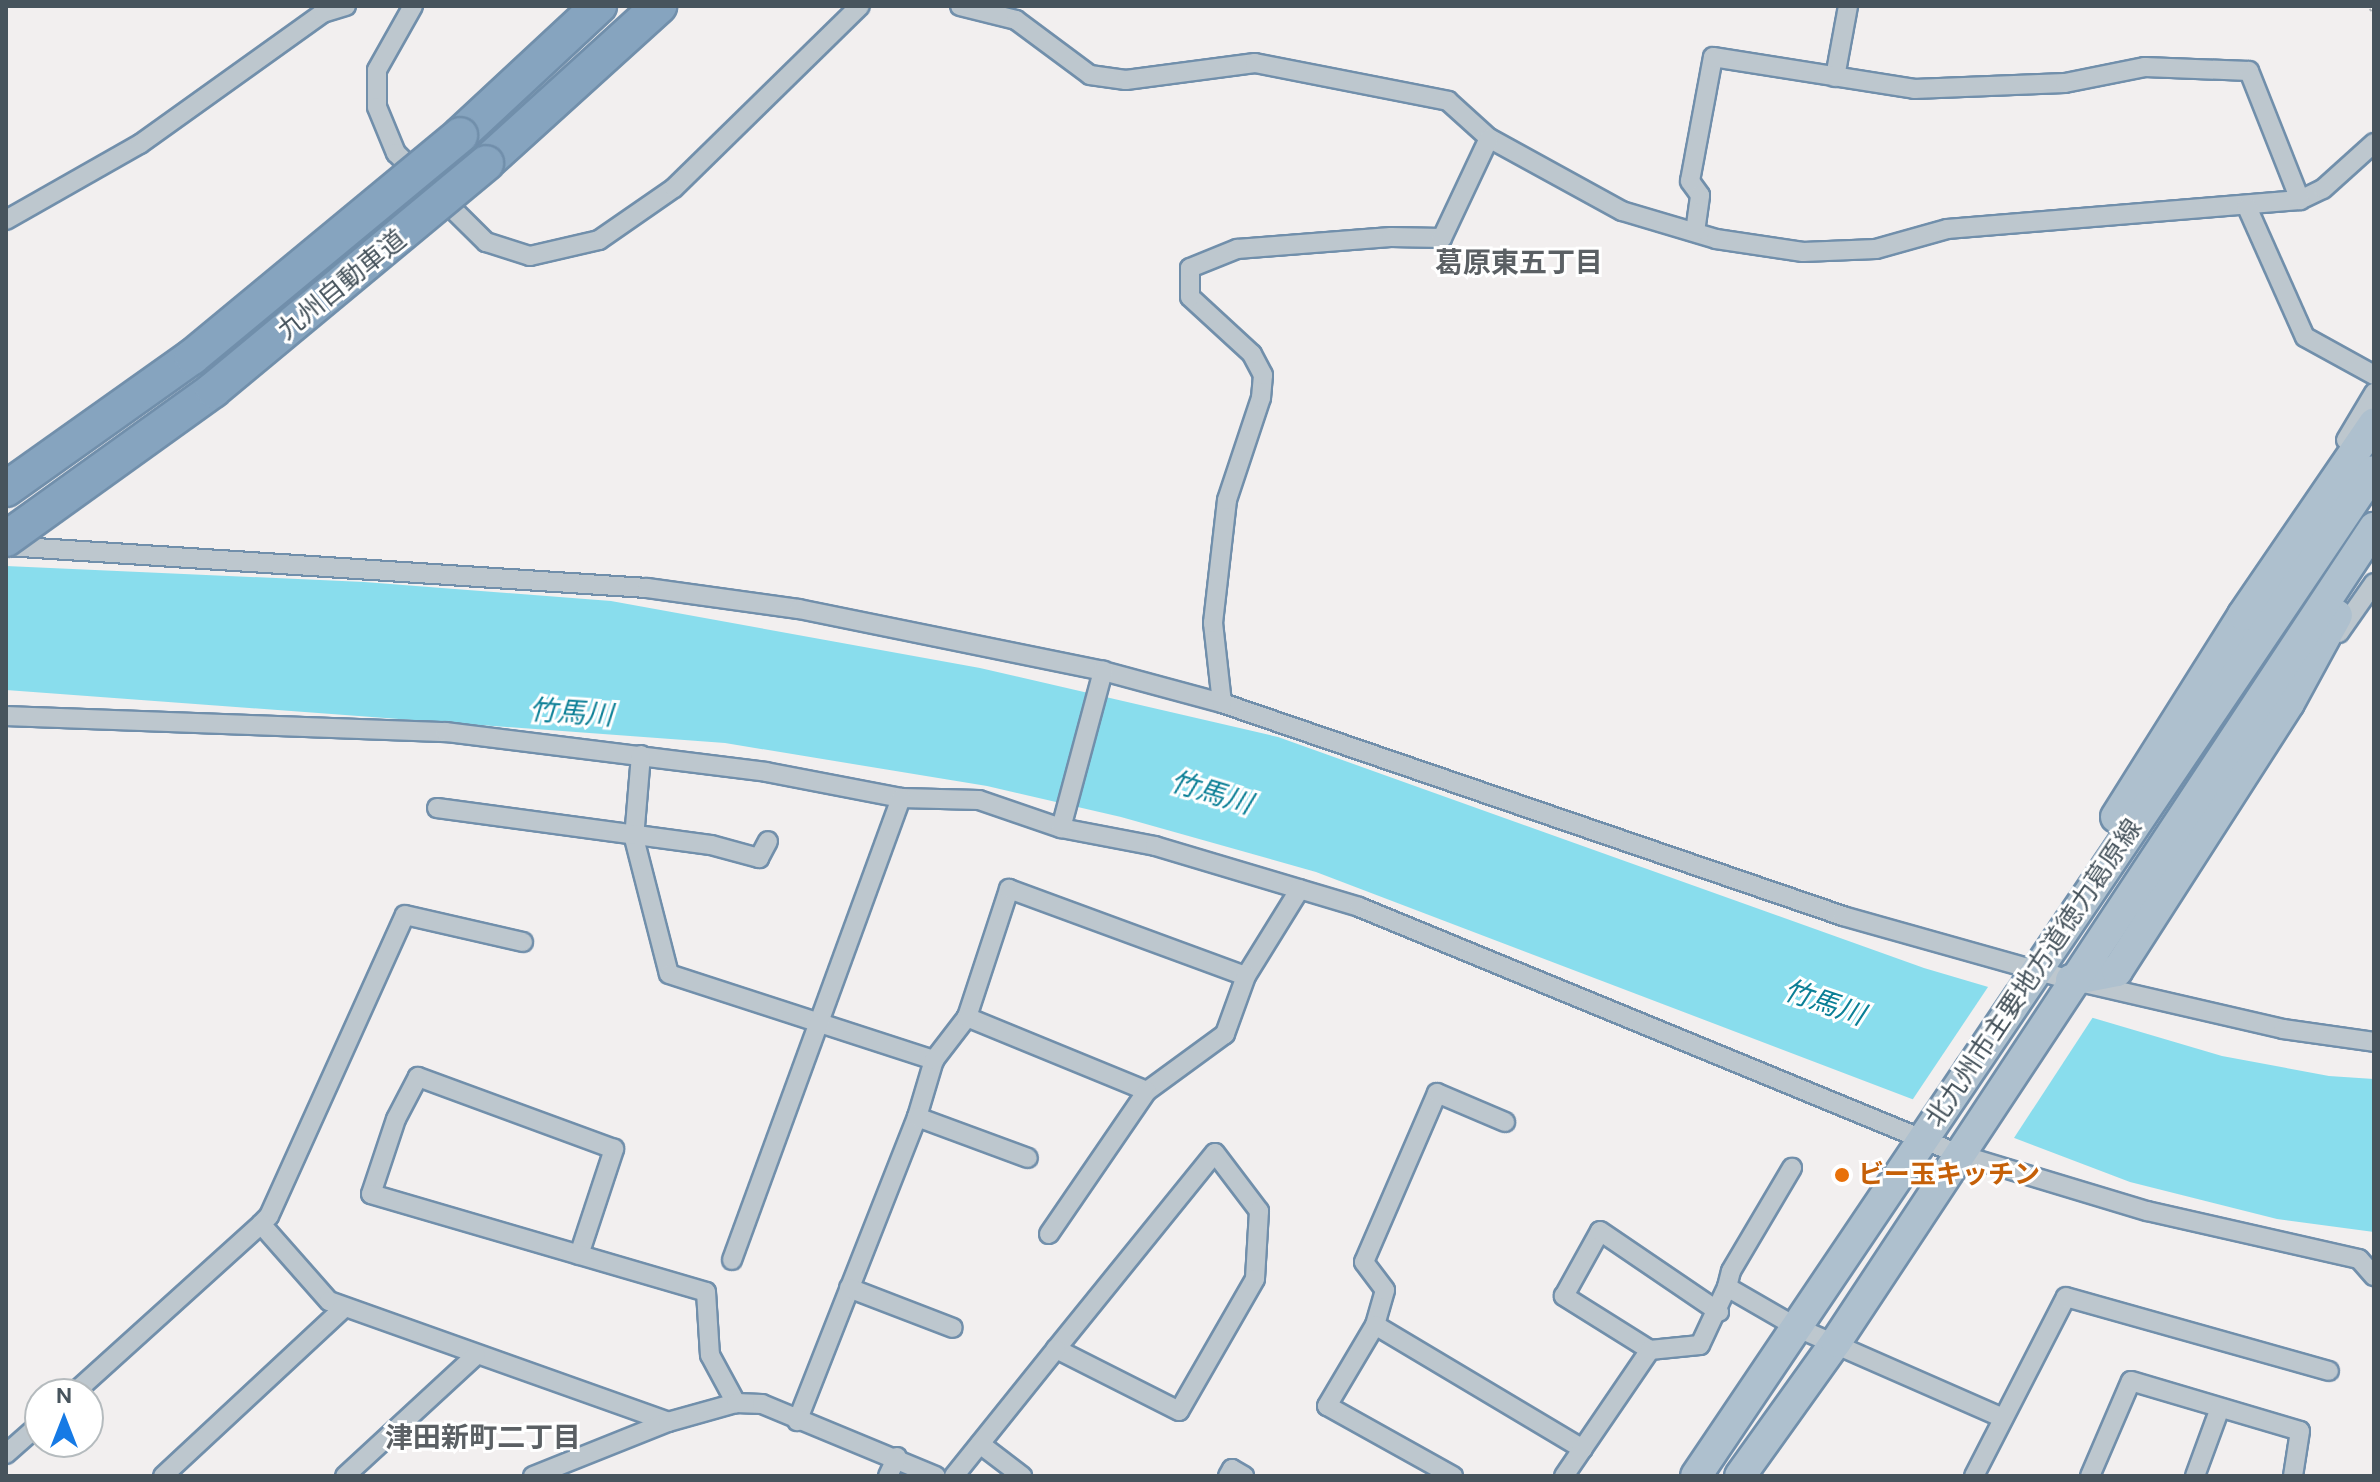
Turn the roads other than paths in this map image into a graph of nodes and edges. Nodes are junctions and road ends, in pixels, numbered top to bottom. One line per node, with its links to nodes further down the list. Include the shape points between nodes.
1 (346, 6): 13 (street, via 323,13 140,144)
2 (413, 6): 5 (street, via 377,70 377,107 396,153 486,242 530,256 599,240 674,188)
3 (599, 6): 19 (highway, 九州自動車道, bridge, via 460,135 192,357)
4 (659, 6): 21 (highway, 九州自動車道, bridge, via 486,163 213,390)
5 (860, 6)
6 (960, 6): 9 (street, via 1016,20 1090,75 1126,80 1255,63 1448,101)
7 (1848, 6): 8 (street)
8 (1835, 77): 11 (street, via 1914,89 2065,83 2145,67 2249,71); 14 (street, via 1713,57 1690,181 1700,195)
9 (1489, 138): 14 (street, via 1622,211); 27 (street, via 1442,238 1237,249 1190,268 1190,297 1252,354 1263,375 1261,398 1227,500 1213,623)
10 (2374, 143): 11 (street, via 2323,189)
11 (2300, 200): 12 (street)
12 (2247, 207): 14 (street, via 1947,229 1876,249 1803,252); 15 (street, via 2305,337)
13 (6, 220)
14 (1695, 232)
15 (2374, 375)
16 (2374, 393): 25 (street)
17 (2374, 424): 25 (main road)
18 (2374, 471): 25 (main road, 北九州市主要地方道徳力葛原線)
19 (6, 489)
20 (2374, 528): 40 (main road, 北九州市主要地方道徳力葛原線)
21 (6, 539)
22 (6, 546): 26 (street, via 647,588 799,609)
23 (2374, 554): 28 (main road)
24 (2374, 583): 28 (street)
25 (2257, 621): 39 (main road, 北九州市主要地方道徳力葛原線)
26 (1103, 671): 27 (street); 33 (street)
27 (1222, 703): 39 (street)
28 (2289, 703): 40 (main road, via 2117,971)
29 (6, 716): 30 (street, via 446,732)
30 (641, 755): 31 (street); 34 (street)
31 (901, 798): 33 (street, via 979,800); 42 (street)
32 (437, 808): 34 (street)
33 (1061, 828): 36 (street, via 1155,846)
34 (634, 838): 35 (street, via 711,845 759,858); 42 (street, via 669,974)
35 (768, 841)
36 (1300, 889): 38 (street); 48 (street, via 1359,907)
37 (523, 942): 52 (street, via 405,915)
38 (1246, 976): 41 (street, via 1009,889); 45 (street, via 1225,1034)
39 (2030, 979): 40 (street); 48 (main road, 北九州市主要地方道徳力葛原線)
40 (2066, 988): 43 (street); 49 (main road, 北九州市主要地方道徳力葛原線)
41 (967, 1017): 44 (street); 45 (street)
42 (820, 1021): 44 (street); 56 (street)
43 (2374, 1042)
44 (934, 1060): 46 (street)
45 (1147, 1091): 53 (street)
46 (917, 1117): 50 (street); 59 (street)
47 (1505, 1122): 62 (street, via 1437,1093 1364,1262 1385,1290)
48 (1931, 1128): 49 (street); 64 (main road, 北九州市主要地方道徳力葛原線)
49 (1965, 1147): 55 (street, via 2147,1211); 65 (main road, 北九州市主要地方道徳力葛原線)
50 (1028, 1158)
51 (1792, 1168): 58 (street, via 1731,1271)
52 (261, 1224): 60 (street, via 329,1301); 70 (street)
53 (1049, 1234)
54 (579, 1255): 54 (street, via 371,1194 396,1119 418,1077 614,1149); 71 (street, via 706,1292 710,1355)
55 (2367, 1257): 57 (street)
56 (732, 1260)
57 (2374, 1276)
58 (1727, 1287): 61 (street); 64 (street)
59 (849, 1288): 63 (street); 74 (street)
60 (345, 1307): 68 (street); 82 (street)
61 (1719, 1312): 67 (street, via 1700,1345); 67 (street, via 1600,1231 1564,1296)
62 (1375, 1325): 78 (street); 90 (street, via 1327,1406)
63 (953, 1328)
64 (1798, 1328): 65 (street); 92 (main road, 北九州市主要地方道徳力葛原線)
65 (1836, 1342): 73 (street); 93 (main road, 北九州市主要地方道徳力葛原線)
66 (1056, 1349): 66 (street, via 1065,1337 1215,1153 1259,1211 1255,1279 1179,1411); 77 (street)
67 (1650, 1350): 78 (street)
68 (476, 1355): 75 (street); 83 (street)
69 (2329, 1371): 73 (street, via 2066,1297)
70 (91, 1378)
71 (736, 1403): 74 (street, via 762,1404); 75 (street)
72 (2220, 1408): 95 (street, via 2131,1381); 96 (street); 97 (street, via 2300,1431)
73 (2003, 1418): 94 (street)
74 (797, 1421): 80 (street)
75 (668, 1422): 81 (street)
76 (24, 1438): 79 (street)
77 (980, 1444): 86 (street); 87 (street)
78 (1583, 1449): 91 (street)
79 (6, 1454)
80 (897, 1457): 84 (street); 85 (street)
81 (536, 1475)
82 (163, 1476)
83 (345, 1476)
84 (888, 1476)
85 (936, 1476)
86 (954, 1476)
87 (1022, 1476)
88 (1228, 1476): 89 (street, via 1232,1469)
89 (1244, 1476)
90 (1453, 1476)
91 (1564, 1476)
92 (1696, 1476)
93 (1740, 1476)
94 (1974, 1476)
95 (2090, 1476)
96 (2195, 1476)
97 (2293, 1476)

